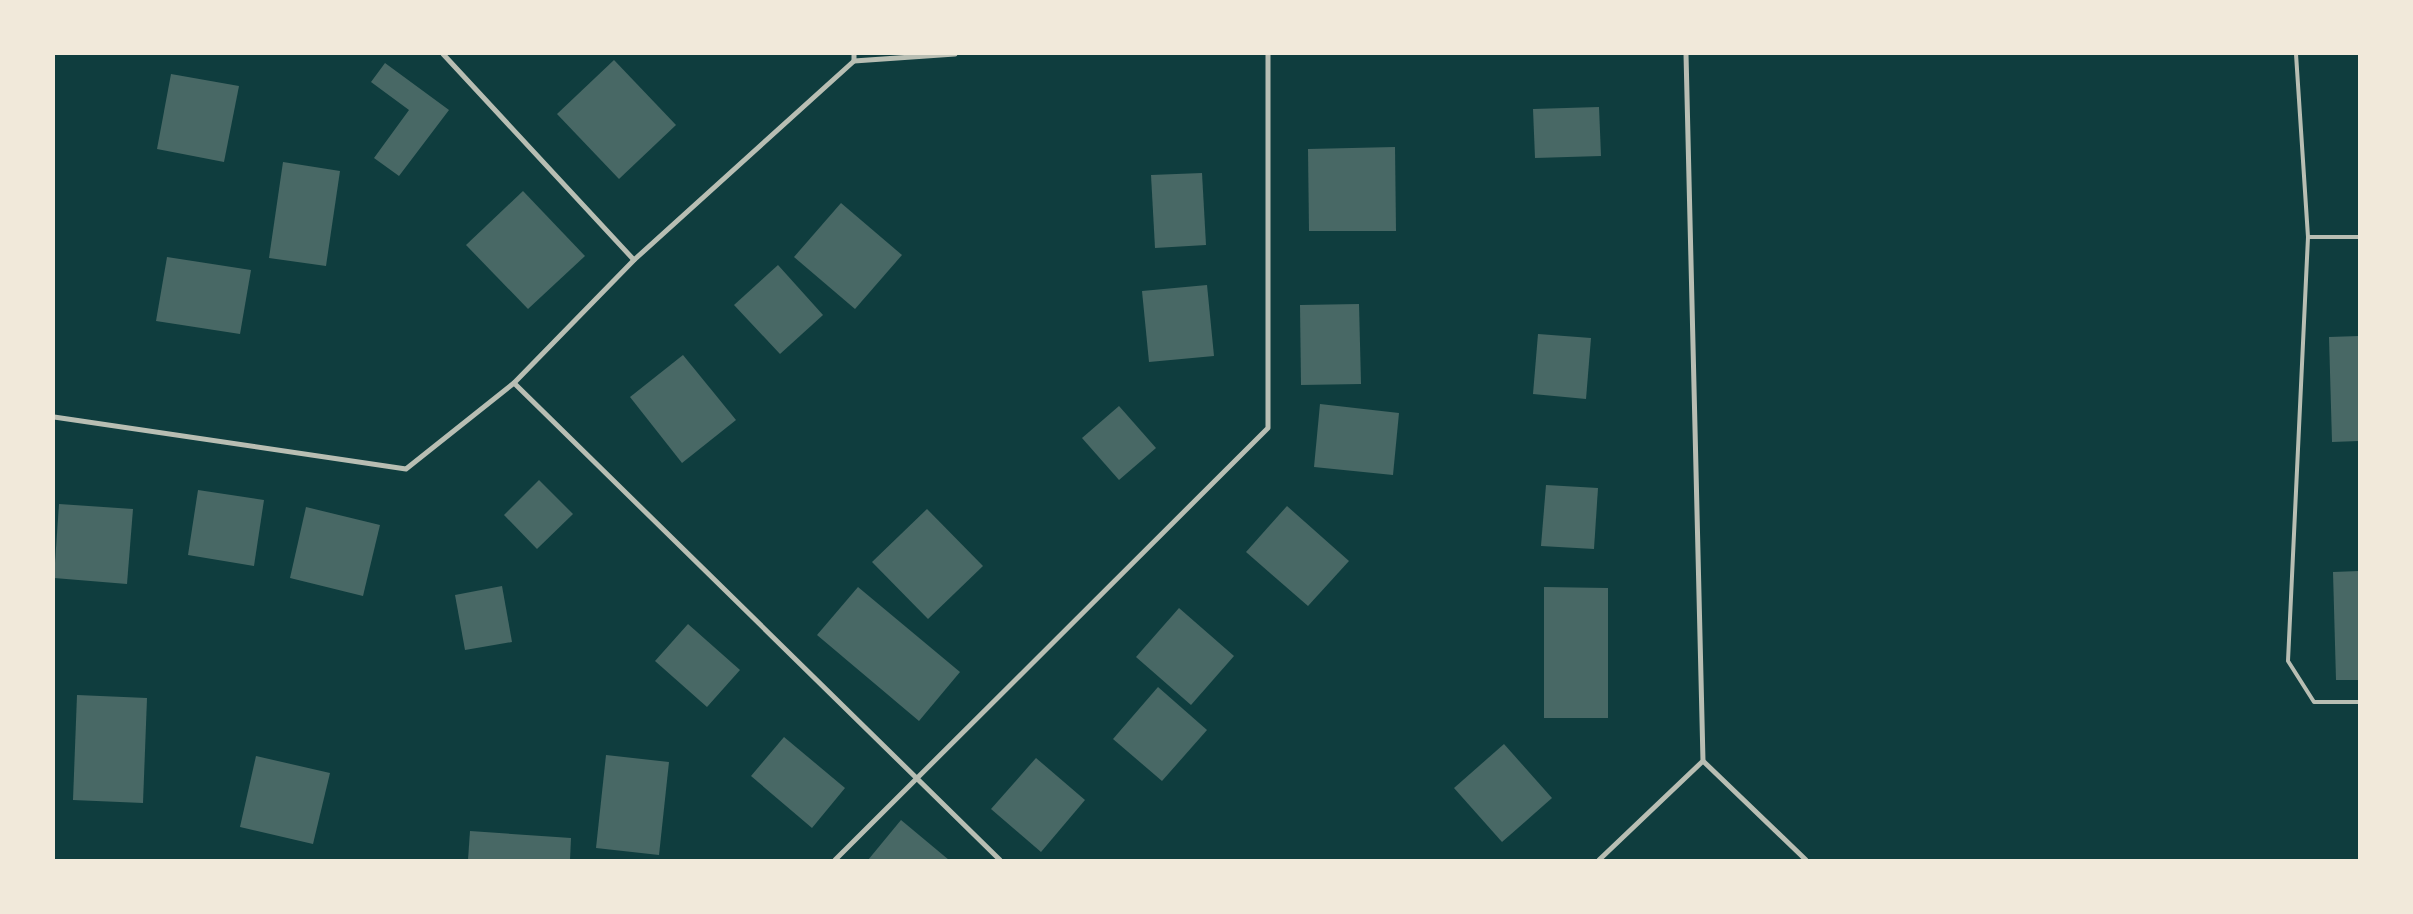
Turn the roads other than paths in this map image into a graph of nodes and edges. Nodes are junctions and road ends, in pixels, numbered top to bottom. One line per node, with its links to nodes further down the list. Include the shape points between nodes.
1 (443, 54): 10 (street)
2 (854, 54): 7 (street)
3 (955, 54): 7 (street)
4 (1268, 54): 15 (street, via 1268,428)
5 (1686, 54): 14 (street)
6 (2296, 54): 8 (lane)
7 (854, 61): 10 (street)
8 (2308, 237): 9 (lane); 13 (lane, via 2288,661 2314,702)
9 (2359, 237)
10 (634, 260): 11 (street)
11 (514, 383): 12 (street, via 406,469); 15 (street)
12 (54, 417)
13 (2359, 702)
14 (1703, 762): 18 (street); 19 (street)
15 (917, 780): 16 (street); 17 (street)
16 (835, 860)
17 (1000, 860)
18 (1599, 860)
19 (1806, 860)

